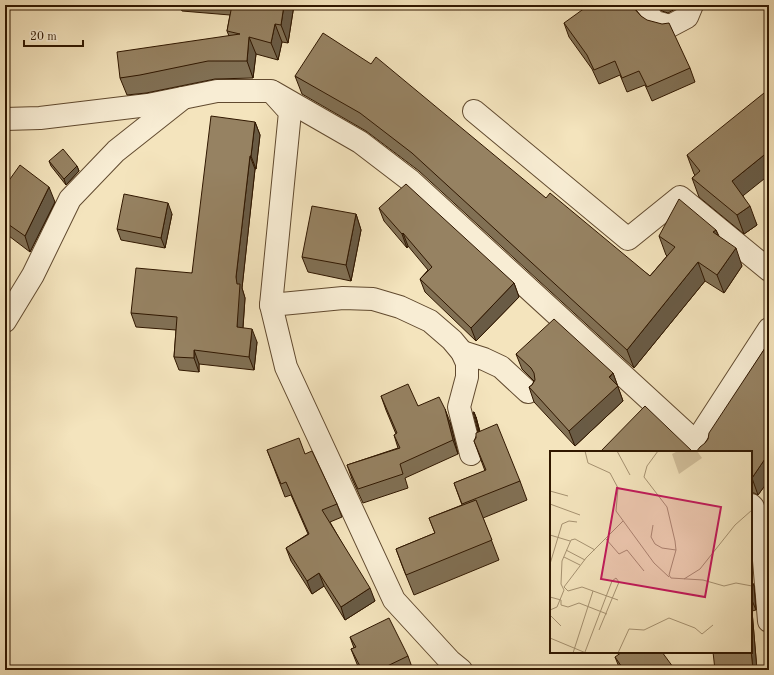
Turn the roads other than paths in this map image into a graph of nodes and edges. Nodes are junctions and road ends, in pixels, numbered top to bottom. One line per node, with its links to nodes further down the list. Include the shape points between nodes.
1 (644, 5): 2 (street, via 644,9 654,22 670,26 686,16)
2 (692, 5)
3 (271, 90): 4 (street, via 217,91); 8 (street, via 290,112); 13 (street, via 360,142 411,181 685,432)
4 (183, 98): 6 (street, via 148,105 55,116); 9 (street, via 116,151 70,198 33,275)
5 (474, 111): 7 (street, via 628,239 680,197)
6 (5, 119)
7 (769, 270)
8 (271, 305): 11 (street, via 343,298 372,299 400,307 430,321); 17 (street, via 286,368 394,600)
9 (5, 321)
10 (769, 329): 13 (street)
11 (462, 352): 12 (street, via 502,367); 14 (street, via 467,363 467,377 460,407)
12 (528, 392)
13 (699, 448)
14 (471, 454)
15 (752, 506): 16 (street, via 762,536)
16 (769, 621)
17 (461, 670)

